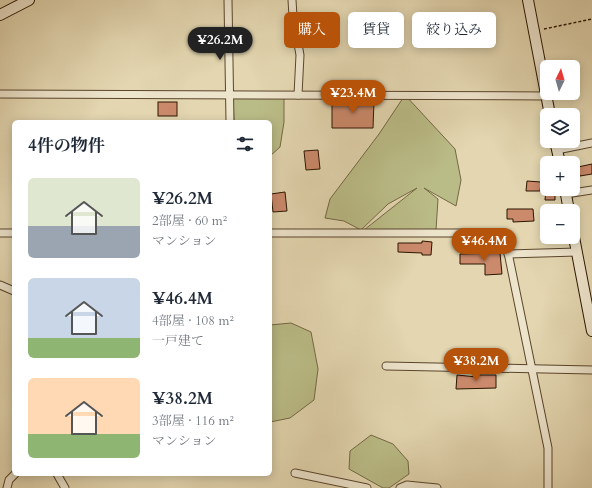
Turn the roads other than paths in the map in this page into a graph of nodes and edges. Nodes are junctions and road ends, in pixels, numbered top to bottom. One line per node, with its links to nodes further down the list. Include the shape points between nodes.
1 (29, 0): 5 (street)
2 (228, 0): 8 (street)
3 (292, 0): 9 (street, via 300,55)
4 (528, 0): 6 (street)
5 (0, 15)
6 (540, 60)
7 (0, 94): 8 (street)
8 (230, 94): 9 (street); 11 (street)
9 (298, 95): 10 (street)
10 (540, 96)
11 (230, 120)
12 (592, 143): 13 (street)
13 (580, 144)
14 (592, 190): 15 (street)
15 (580, 191)
16 (0, 233): 17 (street)
17 (12, 233)
18 (272, 233): 21 (street, via 504,233)
19 (575, 244): 20 (street)
20 (577, 252): 21 (street); 24 (street)
21 (508, 254): 26 (street)
22 (0, 285): 23 (street)
23 (12, 290)
24 (592, 331)
25 (386, 366): 26 (street)
26 (532, 370): 27 (street); 36 (street, via 548,448)
27 (592, 370)
28 (295, 473): 33 (street)
29 (13, 476): 31 (street)
30 (58, 476): 32 (street)
31 (7, 488)
32 (65, 488)
33 (367, 488)
34 (400, 488): 35 (street, via 407,485)
35 (437, 488)
36 (548, 488)

